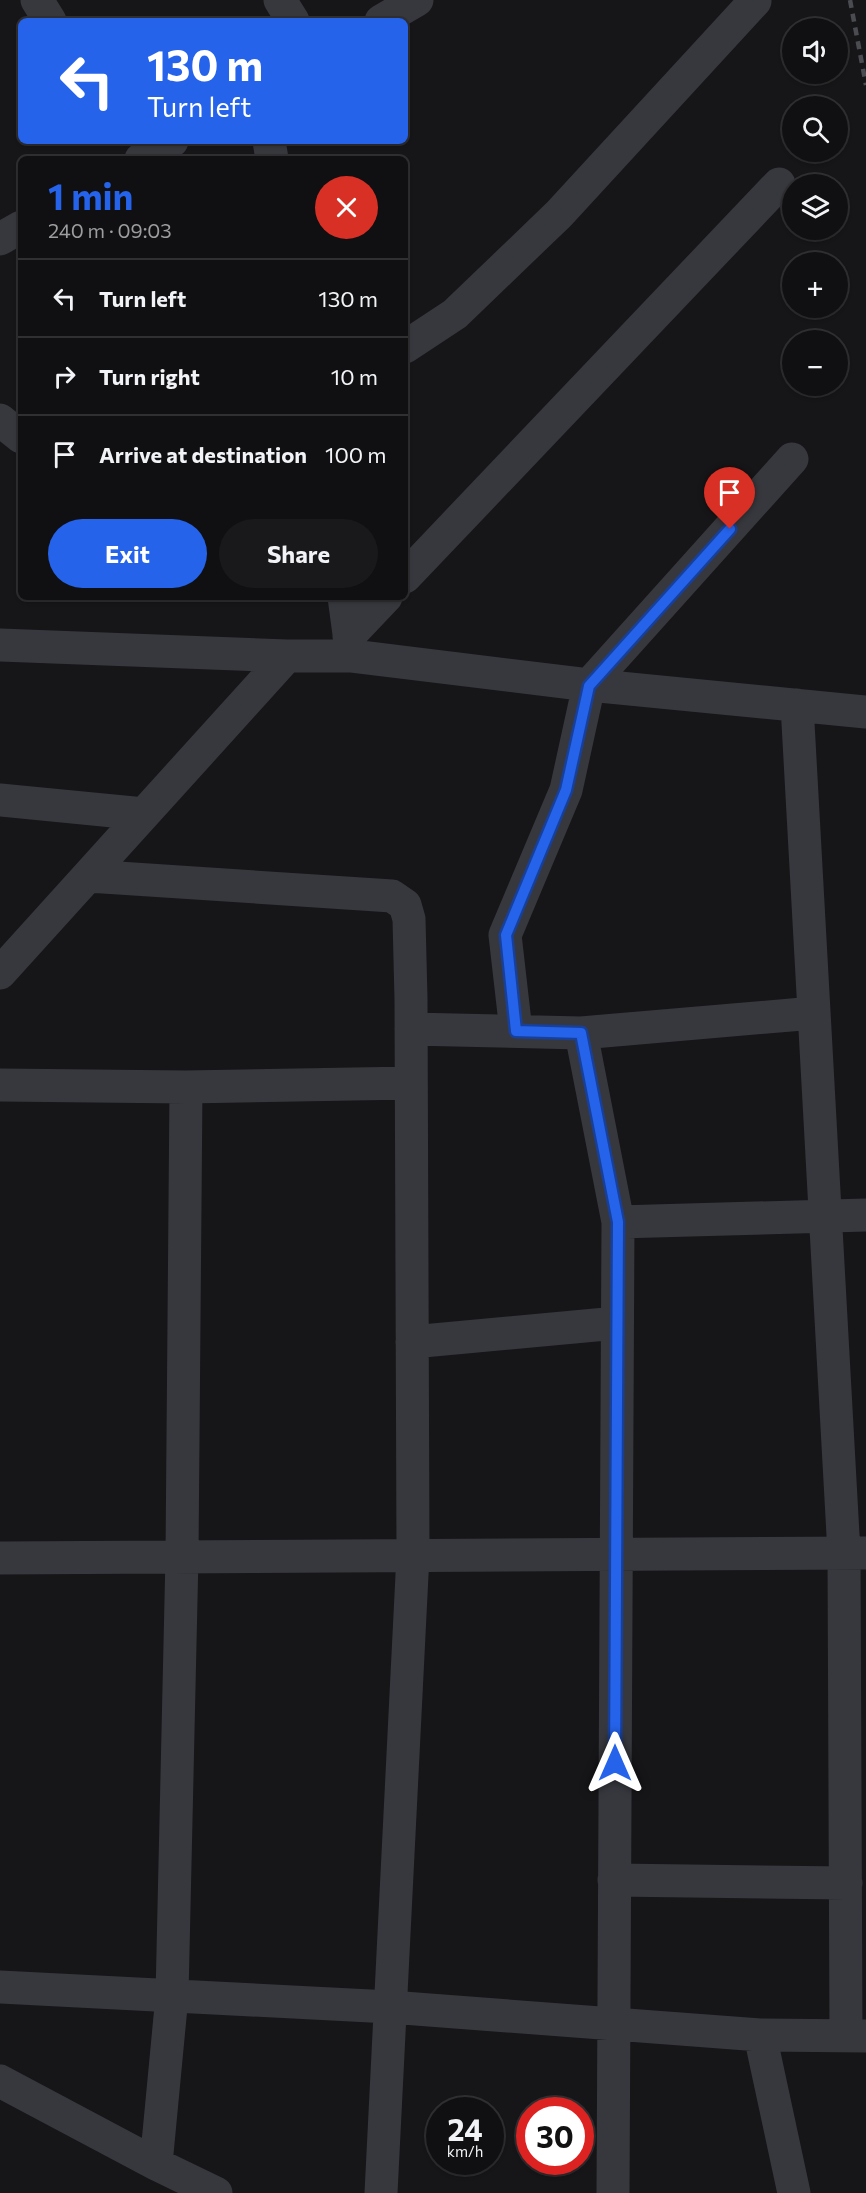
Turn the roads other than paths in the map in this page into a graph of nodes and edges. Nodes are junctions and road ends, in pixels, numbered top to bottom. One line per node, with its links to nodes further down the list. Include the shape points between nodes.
1 (37, 0): 5 (street)
2 (280, 0): 6 (street)
3 (417, 0): 7 (street)
4 (755, 1): 13 (street, via 559,214 455,314)
5 (48, 18)
6 (291, 18)
7 (386, 18)
8 (167, 144): 9 (street)
9 (146, 156)
10 (779, 184): 15 (street)
11 (18, 229): 12 (street)
12 (0, 239)
13 (408, 345)
14 (792, 459): 21 (street)
15 (408, 574)
16 (344, 600): 19 (street)
17 (384, 600): 19 (street)
18 (0, 645): 20 (street)
19 (350, 646): 20 (street); 21 (street)
20 (287, 656): 25 (street)
21 (589, 686): 22 (street); 30 (street, via 566,790 506,935)
22 (797, 705): 23 (street); 28 (street)
23 (866, 712)
24 (0, 800): 25 (street)
25 (144, 814): 26 (street)
26 (88, 876): 27 (street); 29 (street, via 392,896 405,905 409,919)
27 (0, 974)
28 (814, 1013): 31 (street); 36 (street)
29 (411, 1029): 30 (street); 32 (street)
30 (516, 1031): 31 (street)
31 (581, 1033): 37 (street)
32 (411, 1083): 34 (street); 39 (street)
33 (0, 1085): 34 (street)
34 (186, 1087): 44 (street)
35 (866, 1215): 36 (street)
36 (825, 1216): 37 (street); 40 (street)
37 (618, 1222): 38 (street)
38 (617, 1323): 39 (street); 41 (street)
39 (412, 1342): 42 (street)
40 (855, 1553): 41 (street); 46 (street)
41 (616, 1554): 42 (street); 45 (street)
42 (413, 1555): 44 (street); 49 (street)
43 (0, 1557): 44 (street)
44 (182, 1557): 48 (street)
45 (614, 1880): 46 (street); 50 (street)
46 (846, 1883): 52 (street)
47 (0, 1988): 48 (street)
48 (172, 1996): 49 (street); 54 (street)
49 (390, 2007): 50 (street); 56 (street)
50 (614, 2024): 51 (street); 57 (street)
51 (760, 2035): 52 (street); 58 (street)
52 (856, 2035)
53 (0, 2081): 54 (street)
54 (156, 2164): 55 (street)
55 (216, 2193)
56 (381, 2193)
57 (613, 2193)
58 (794, 2193)

